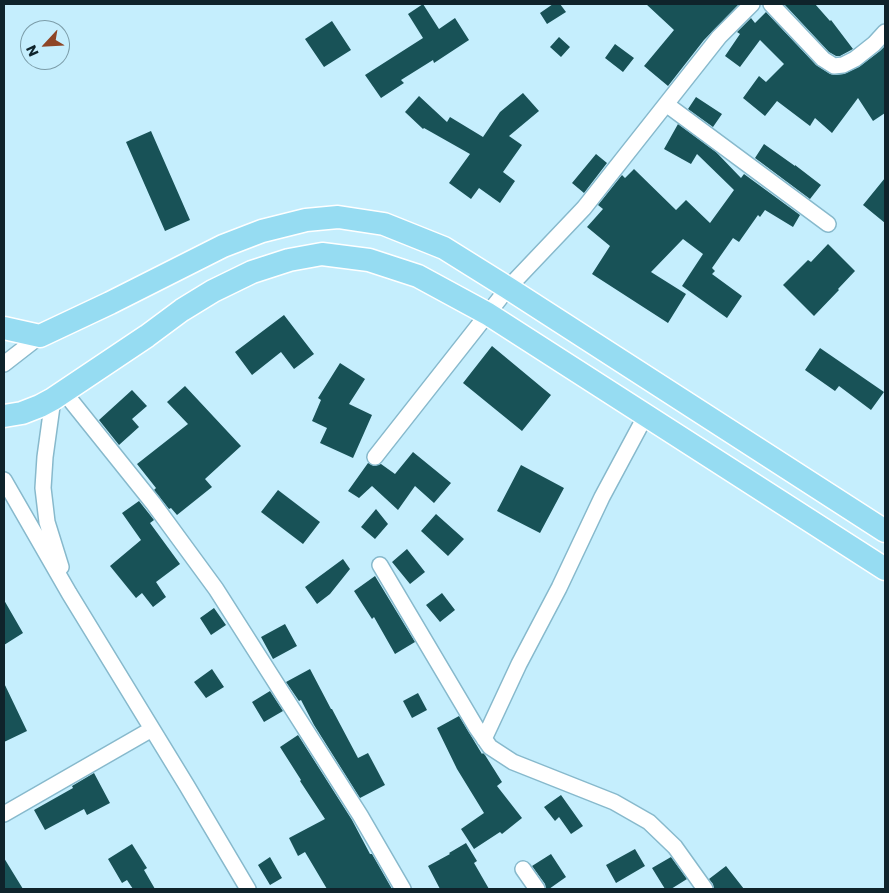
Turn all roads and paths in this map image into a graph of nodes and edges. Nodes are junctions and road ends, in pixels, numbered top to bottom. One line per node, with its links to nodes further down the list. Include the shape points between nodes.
1 (752, 4): 4 (street, via 719,37)
2 (771, 4): 3 (street, via 823,59 834,66 855,59)
3 (885, 32)
4 (666, 104): 5 (street); 6 (street, via 584,208)
5 (828, 224)
6 (508, 288): 7 (street); 9 (main road, via 444,248 384,224 338,217 306,220 262,231 223,246); 16 (main road)
7 (488, 314): 11 (main road, via 418,276 369,260 322,254 289,260 252,272 213,291); 12 (main road); 14 (street)
8 (4, 328): 9 (main road)
9 (40, 336): 10 (street)
10 (4, 364)
11 (58, 395): 13 (main road, via 40,406); 19 (street, via 45,457 43,488 48,522); 25 (street, via 153,503 216,589 360,814)
12 (646, 415): 18 (main road); 21 (street, via 602,496)
13 (4, 416)
14 (375, 457)
15 (4, 480): 19 (street)
16 (885, 531)
17 (380, 565): 21 (street)
18 (885, 569)
19 (69, 593): 20 (street)
20 (152, 729): 22 (street); 24 (street)
21 (484, 739): 27 (street, via 490,747 513,762 614,802 649,822 675,847)
22 (4, 814)
23 (524, 869): 26 (street)
24 (248, 889)
25 (403, 889)
26 (537, 889)
27 (705, 889)

